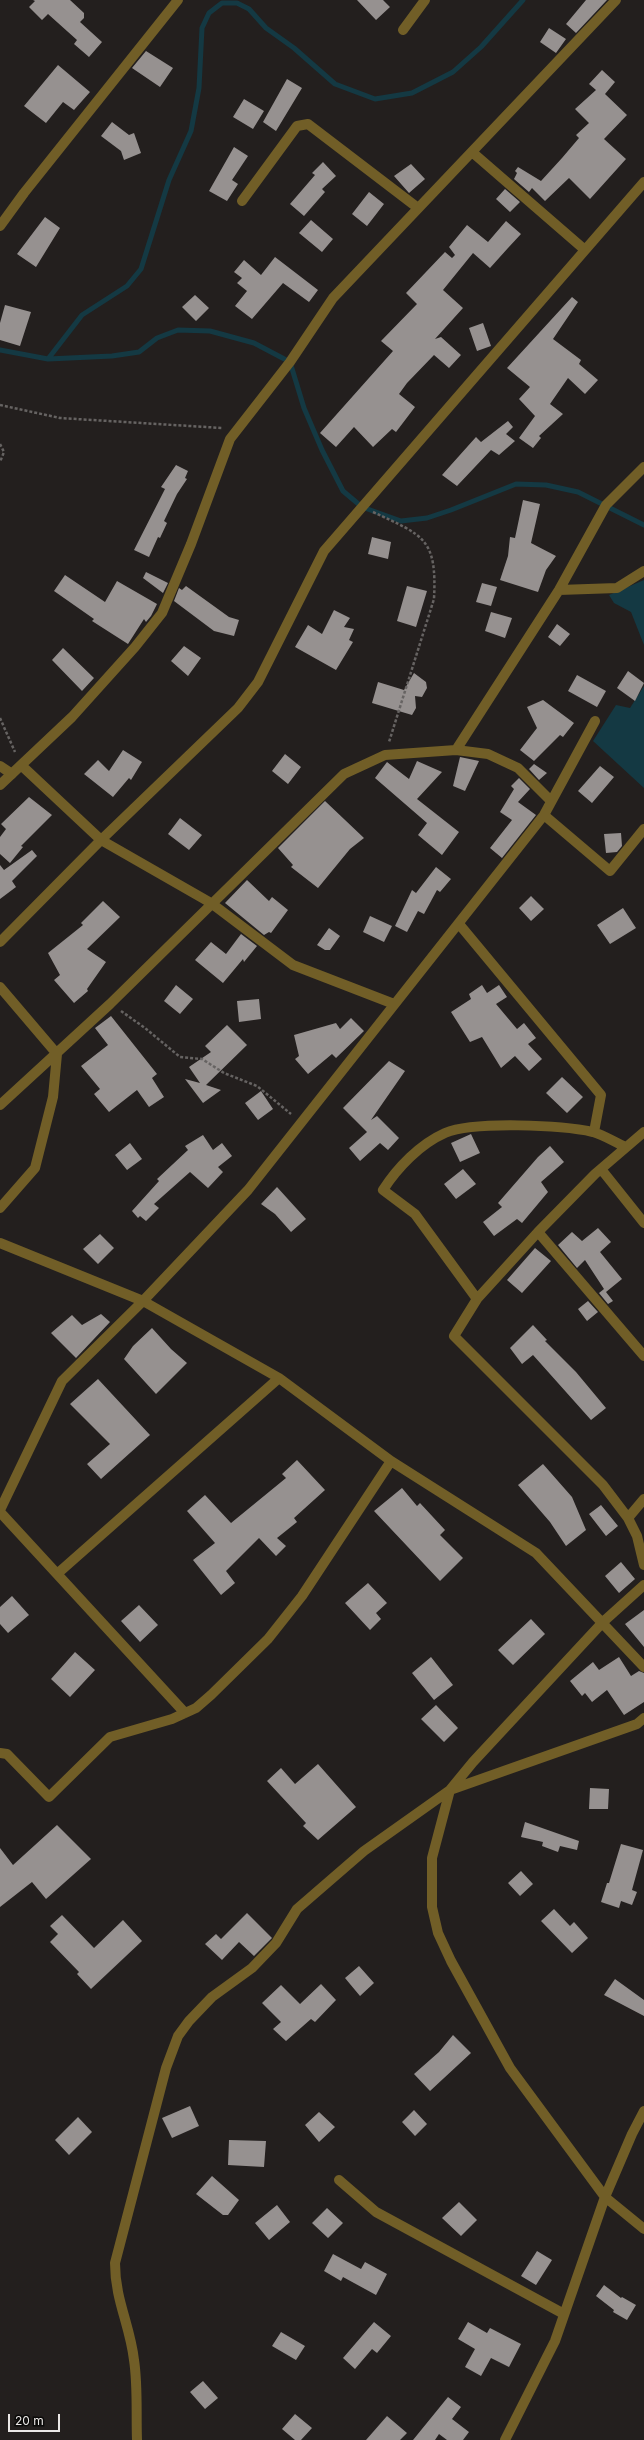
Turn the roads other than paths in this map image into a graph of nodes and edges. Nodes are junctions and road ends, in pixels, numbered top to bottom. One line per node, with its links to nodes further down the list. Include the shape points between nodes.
1 (178, 0): 9 (street)
2 (425, 0): 4 (street)
3 (616, 0): 5 (street)
4 (403, 30)
5 (472, 152): 8 (street); 10 (street)
6 (644, 182): 10 (street)
7 (242, 201): 8 (street, via 297,126 308,124)
8 (418, 208): 16 (street, via 333,298 290,362 230,439 162,613 72,717)
9 (0, 226)
10 (586, 250): 23 (street, via 324,551 258,682 238,708)
11 (644, 467): 13 (street, via 606,505)
12 (644, 571): 13 (street, via 617,588)
13 (559, 590): 15 (street)
14 (595, 720): 20 (street)
15 (456, 750): 20 (street, via 488,754 518,768); 24 (street, via 385,755 344,774)
16 (21, 765): 18 (street); 23 (street)
17 (0, 766): 18 (street)
18 (12, 774): 19 (street)
19 (0, 785)
20 (551, 802): 21 (street)
21 (544, 815): 22 (street, via 610,871); 25 (street)
22 (644, 829)
23 (101, 840): 24 (street); 26 (street)
24 (211, 903): 28 (street, via 293,965); 29 (street)
25 (459, 924): 28 (street); 31 (street, via 601,1095)
26 (0, 942)
27 (0, 987): 29 (street)
28 (394, 1004): 40 (street, via 248,1190)
29 (57, 1054): 30 (street); 35 (street, via 53,1097 35,1168)
30 (0, 1105)
31 (594, 1132): 33 (street); 39 (street, via 482,1126 446,1133 430,1141 393,1175 383,1190 415,1214)
32 (644, 1132): 33 (street)
33 (626, 1147): 34 (street)
34 (601, 1169): 36 (street); 37 (street)
35 (0, 1208)
36 (644, 1223)
37 (538, 1232): 39 (street); 41 (street)
38 (0, 1243): 40 (street)
39 (477, 1299): 46 (street, via 454,1336 603,1486)
40 (143, 1301): 42 (street); 45 (street, via 62,1382)
41 (644, 1356)
42 (279, 1378): 43 (street); 48 (street)
43 (391, 1461): 50 (street, via 536,1553); 52 (street, via 302,1596 268,1639 211,1695 196,1708)
44 (644, 1499): 46 (street)
45 (0, 1511): 48 (street)
46 (628, 1518): 47 (street)
47 (644, 1565)
48 (57, 1574): 52 (street)
49 (644, 1585): 50 (street)
50 (603, 1622): 51 (street); 55 (street)
51 (644, 1667)
52 (185, 1712): 54 (street, via 110,1737 49,1797 7,1754)
53 (644, 1718): 55 (street, via 637,1724)
54 (0, 1753)
55 (450, 1790): 59 (street, via 432,1858 432,1907 438,1933 450,1961 510,2068); 62 (street, via 335,1874 297,1909 276,1943 257,1963 212,1997 178,2036 166,2068 115,2263 119,2302 134,2360)
56 (644, 2111): 57 (street)
57 (640, 2120): 59 (street)
58 (339, 2180): 61 (street, via 376,2212)
59 (605, 2197): 60 (street); 61 (street)
60 (644, 2229)
61 (564, 2314): 63 (street, via 554,2341)
62 (137, 2440)
63 (505, 2440)

